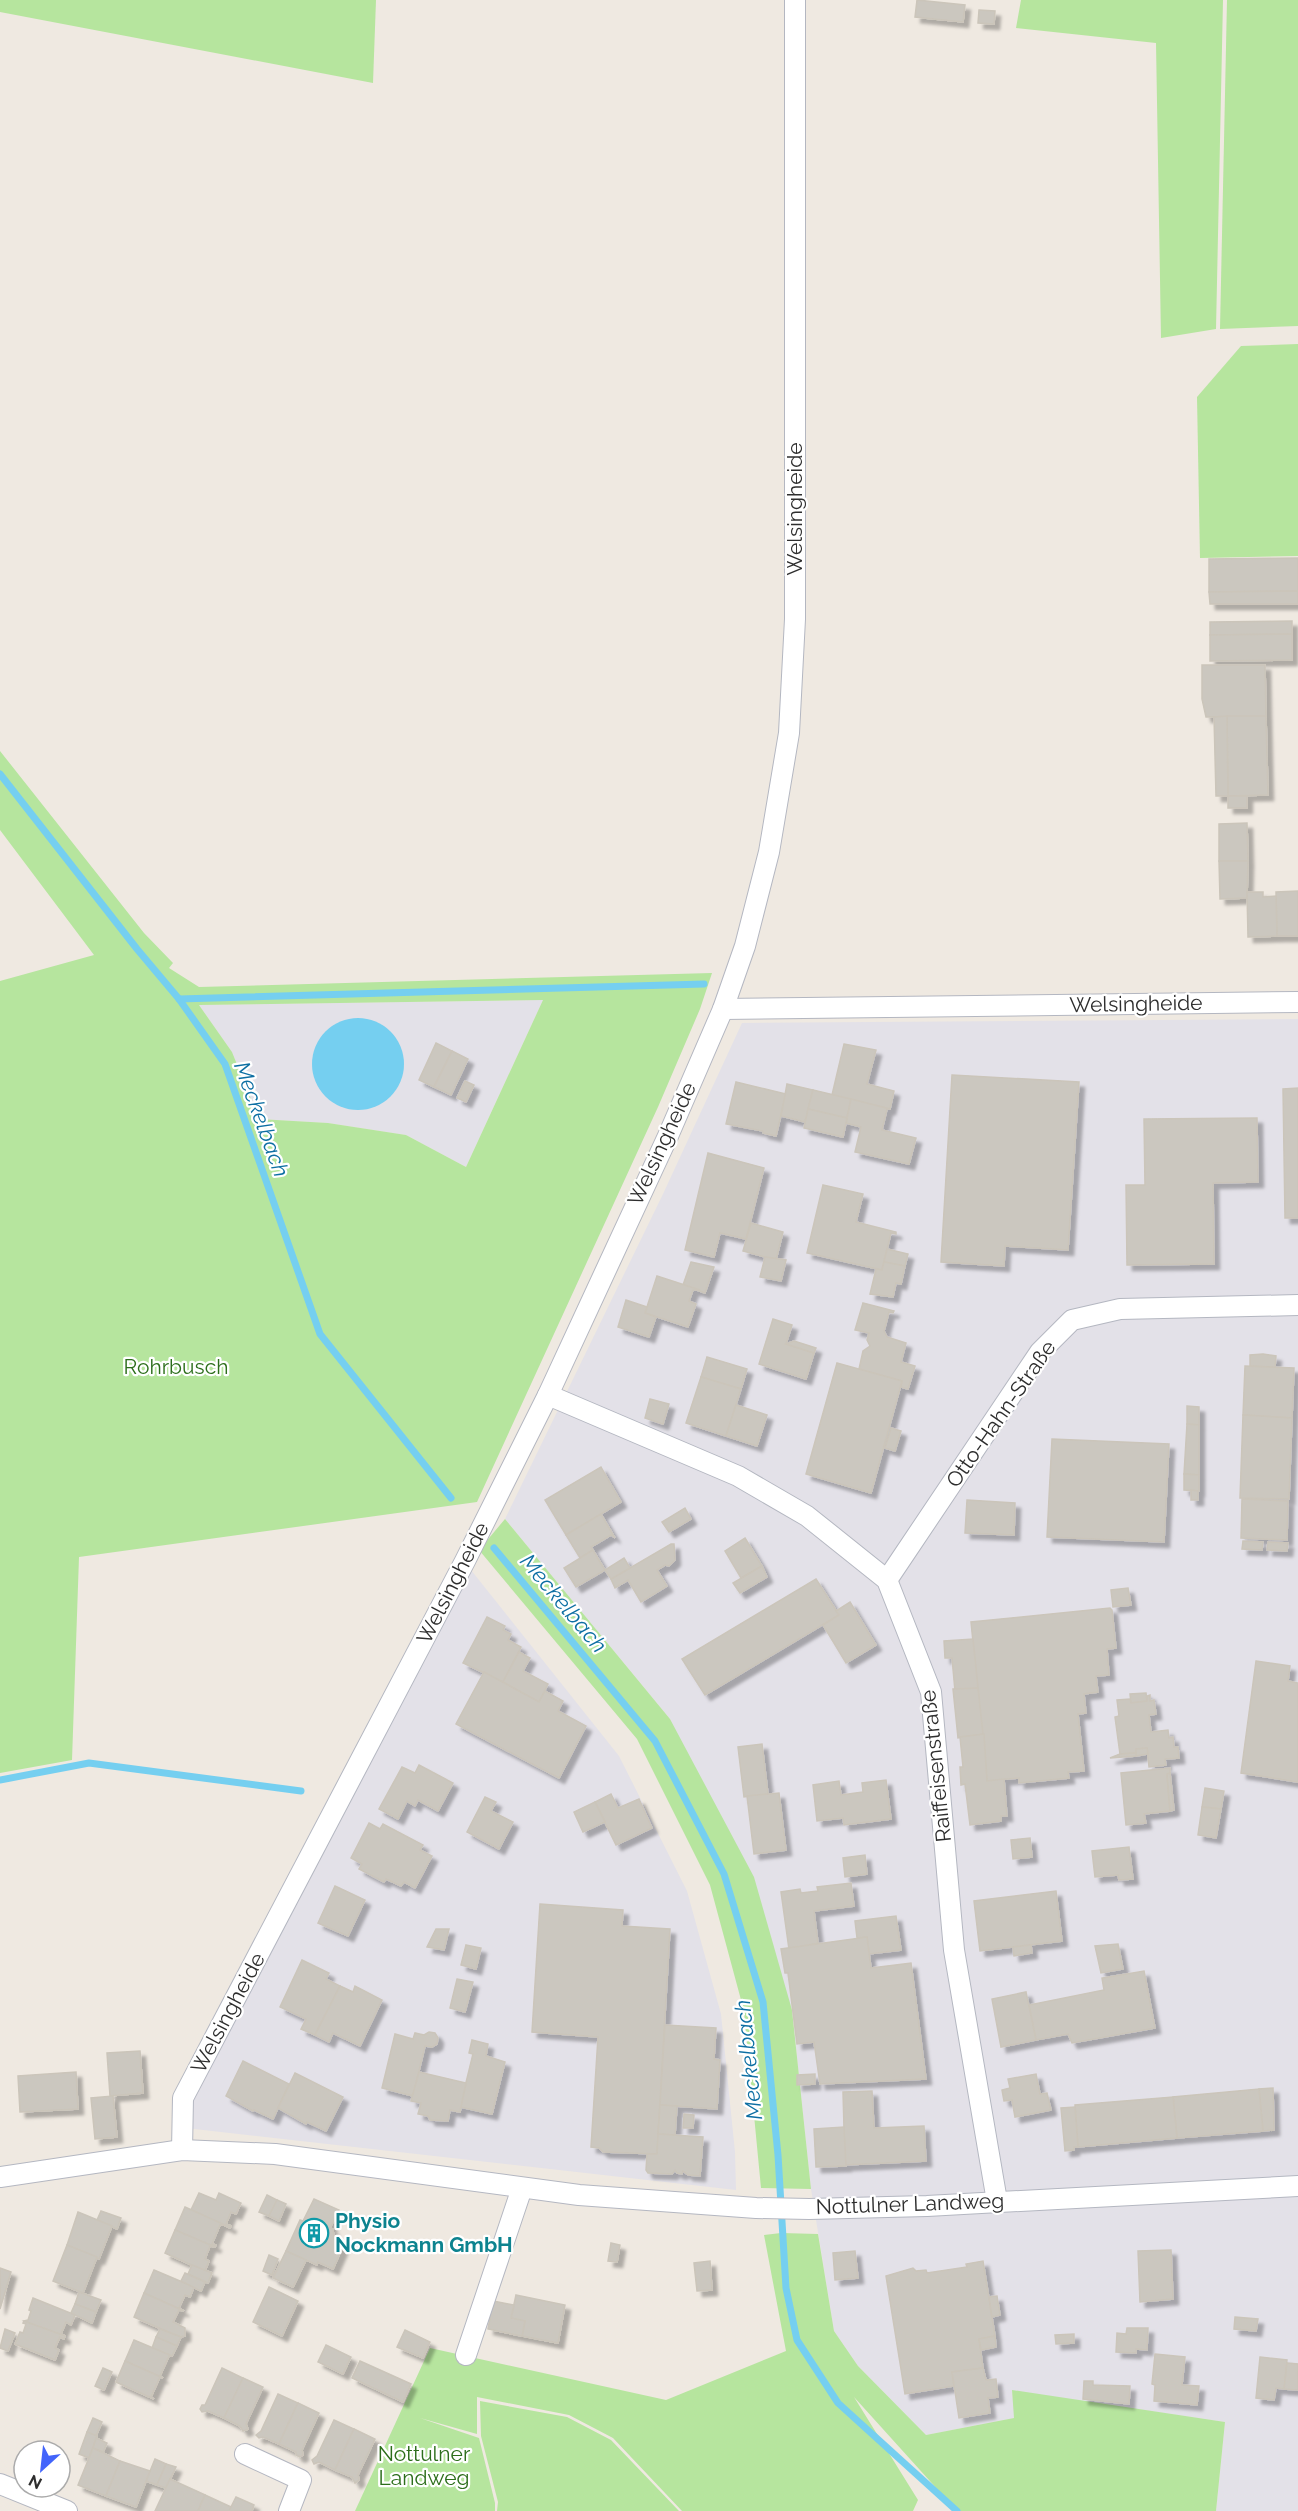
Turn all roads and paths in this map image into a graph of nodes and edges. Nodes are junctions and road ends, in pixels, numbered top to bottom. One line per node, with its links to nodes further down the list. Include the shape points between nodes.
1 (795, 0): 3 (street, Welsingheide, via 795,619 789,733 762,881)
2 (1298, 1002): 3 (street, Welsingheide)
3 (723, 1010): 5 (street, Welsingheide)
4 (1298, 1305): 6 (street, Otto-Hahn-Straße, via 1120,1309 1072,1320 1040,1352)
5 (548, 1395): 6 (street, Raiffeisenstraße, via 738,1476 807,1516); 7 (street, Welsingheide, via 465,1562 183,2098)
6 (887, 1581): 11 (street, Raiffeisenstraße, via 931,1692 954,1950)
7 (182, 2150): 8 (street, Nottulner Landweg); 10 (street, Nottulner Landweg, via 275,2154)
8 (0, 2177)
9 (1298, 2186): 11 (street, Nottulner Landweg)
10 (522, 2188): 11 (street, Nottulner Landweg, via 762,2208); 12 (street)
11 (997, 2201)
12 (466, 2355)
13 (245, 2454): 16 (street, via 301,2480)
14 (0, 2484): 15 (street)
15 (66, 2511)
16 (289, 2511)

